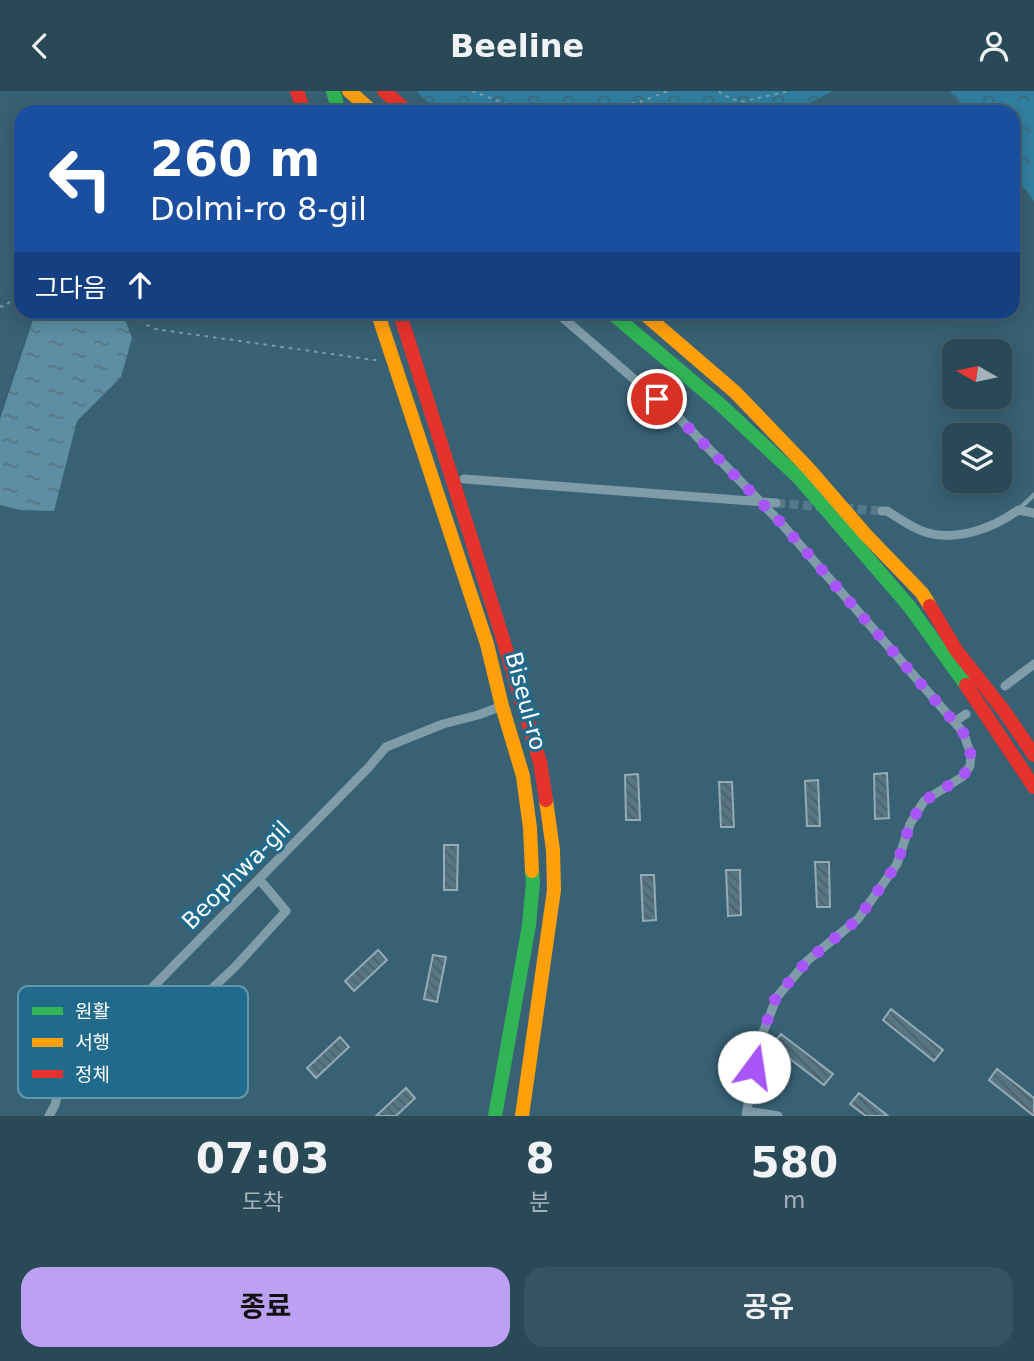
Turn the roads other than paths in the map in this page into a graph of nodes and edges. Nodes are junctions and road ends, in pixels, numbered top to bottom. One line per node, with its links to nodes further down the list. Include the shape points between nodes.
1 (349, 91): 3 (main road)
2 (384, 91): 4 (main road)
3 (365, 105)
4 (400, 105)
5 (380, 319): 19 (main road, Biseul-ro, via 487,644)
6 (401, 319): 31 (main road, Biseul-ro, via 540,762 554,890)
7 (564, 319): 12 (street, via 678,417)
8 (618, 319): 23 (main road, via 799,478 909,606)
9 (650, 319): 22 (main road, via 735,391 922,593 956,650)
10 (464, 479): 12 (street)
11 (1034, 495): 14 (lane)
12 (761, 503): 13 (street); 21 (street)
13 (776, 503)
14 (1018, 510): 15 (street, via 987,527 951,536 925,532); 16 (street)
15 (882, 511)
16 (1034, 513)
17 (1034, 664): 18 (street)
18 (1005, 686)
19 (502, 706): 24 (street, Beophwa-gil, via 443,723 386,747); 30 (main road, Biseul-ro, via 523,776 533,882)
20 (966, 714): 21 (street)
21 (954, 722): 28 (street, via 963,732 970,766 962,777 924,801 910,824 897,864 858,919 807,961 776,997 758,1045)
22 (1034, 755)
23 (1034, 787)
24 (259, 879): 25 (street, Beophwa-gil); 26 (street, via 286,911)
25 (154, 986)
26 (215, 986)
27 (57, 1098): 29 (street, Beophwa-gil)
28 (746, 1114): 32 (street)
29 (49, 1116)
30 (495, 1116)
31 (522, 1116)
32 (778, 1116)

